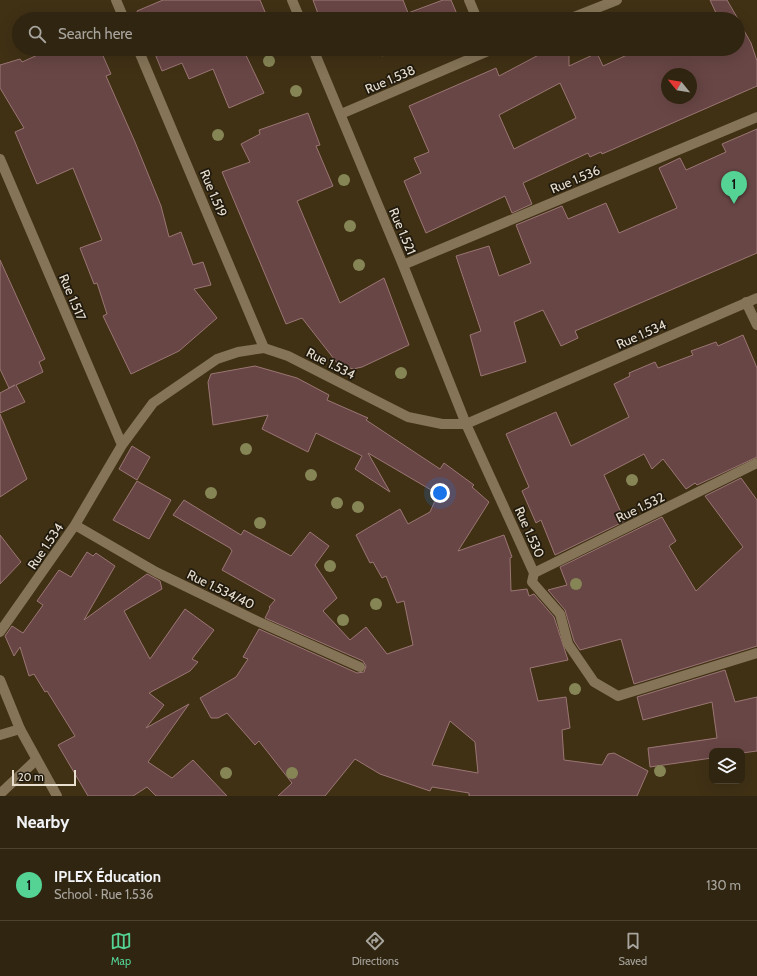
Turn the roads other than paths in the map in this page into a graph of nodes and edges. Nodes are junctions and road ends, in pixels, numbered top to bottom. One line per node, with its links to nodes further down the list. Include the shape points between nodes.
1 (116, 0): 5 (street)
2 (292, 0): 6 (street)
3 (469, 0): 7 (street)
4 (617, 0): 8 (street)
5 (121, 12)
6 (297, 12)
7 (474, 12)
8 (587, 12)
9 (141, 56): 19 (street, Rue 1.519)
10 (316, 56): 12 (street, Rue 1.521)
11 (475, 56): 12 (street, Rue 1.538)
12 (341, 114): 15 (street, Rue 1.521)
13 (757, 117): 15 (street, Rue 1.536)
14 (0, 160): 21 (street, Rue 1.517)
15 (403, 265): 20 (street, Rue 1.521)
16 (757, 298): 17 (street, Rue 1.534)
17 (746, 302): 18 (street); 20 (street, Rue 1.534)
18 (757, 325)
19 (264, 348): 20 (street, Rue 1.534, via 288,356 408,417 442,424); 21 (street, Rue 1.534, via 238,352 217,359 186,379 153,404)
20 (466, 424): 24 (street, Rue 1.530)
21 (122, 445): 23 (street, Rue 1.534)
22 (757, 463): 24 (street, Rue 1.532)
23 (75, 525): 25 (street, Rue 1.534); 27 (street, Rue 1.534/40, via 156,572)
24 (534, 573): 26 (street, Rue 1.530, via 532,582 560,614 568,644 594,682 618,696)
25 (0, 632)
26 (757, 653)
27 (360, 667)
28 (0, 680): 29 (street)
29 (20, 729): 30 (street); 31 (street)
30 (0, 735)
31 (36, 760): 32 (street); 33 (street)
32 (0, 794)
33 (57, 796)

